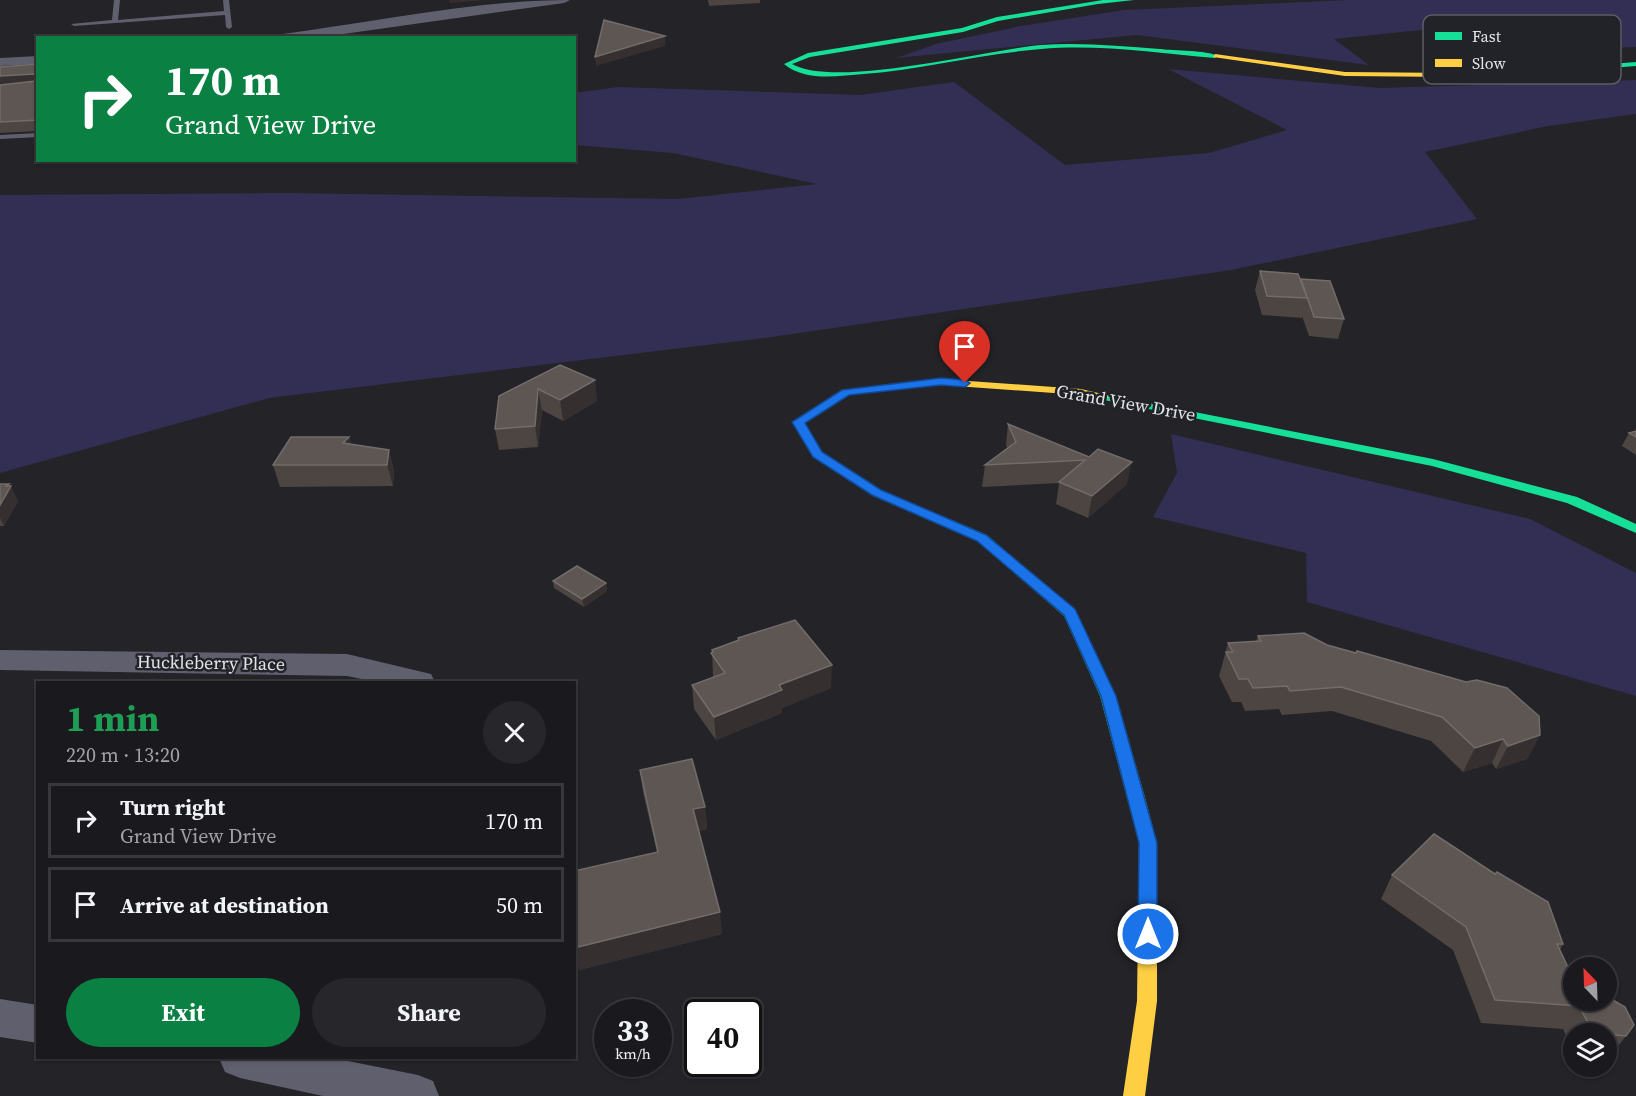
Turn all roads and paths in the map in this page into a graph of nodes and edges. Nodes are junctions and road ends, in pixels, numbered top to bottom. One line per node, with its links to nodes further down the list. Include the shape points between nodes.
1 (117, 0): 6 (lane)
2 (226, 0): 5 (lane)
3 (564, 0): 9 (street)
4 (1131, 0): 14 (street, via 997,19 963,30 808,55 787,64 797,71 819,75 870,72 1044,47 1107,47 1345,74)
5 (227, 13): 6 (lane); 8 (lane)
6 (116, 21): 7 (lane)
7 (74, 24)
8 (229, 27)
9 (299, 36)
10 (36, 60): 11 (street)
11 (0, 62)
12 (1636, 64): 13 (street)
13 (1621, 65)
14 (1423, 75)
15 (36, 135): 16 (lane)
16 (0, 137)
17 (1636, 529): 25 (street, Grand View Drive, via 1572,500 1433,463 1081,392 930,383 846,392 798,422 817,454 877,493 982,538 1070,613 1108,696 1148,843 1147,1001)
18 (0, 660): 19 (street, Huckleberry Place, via 347,664)
19 (416, 681)
20 (0, 1018): 21 (street)
21 (36, 1024)
22 (251, 1059): 23 (street)
23 (326, 1066): 24 (street)
24 (418, 1096)
25 (1134, 1096)

